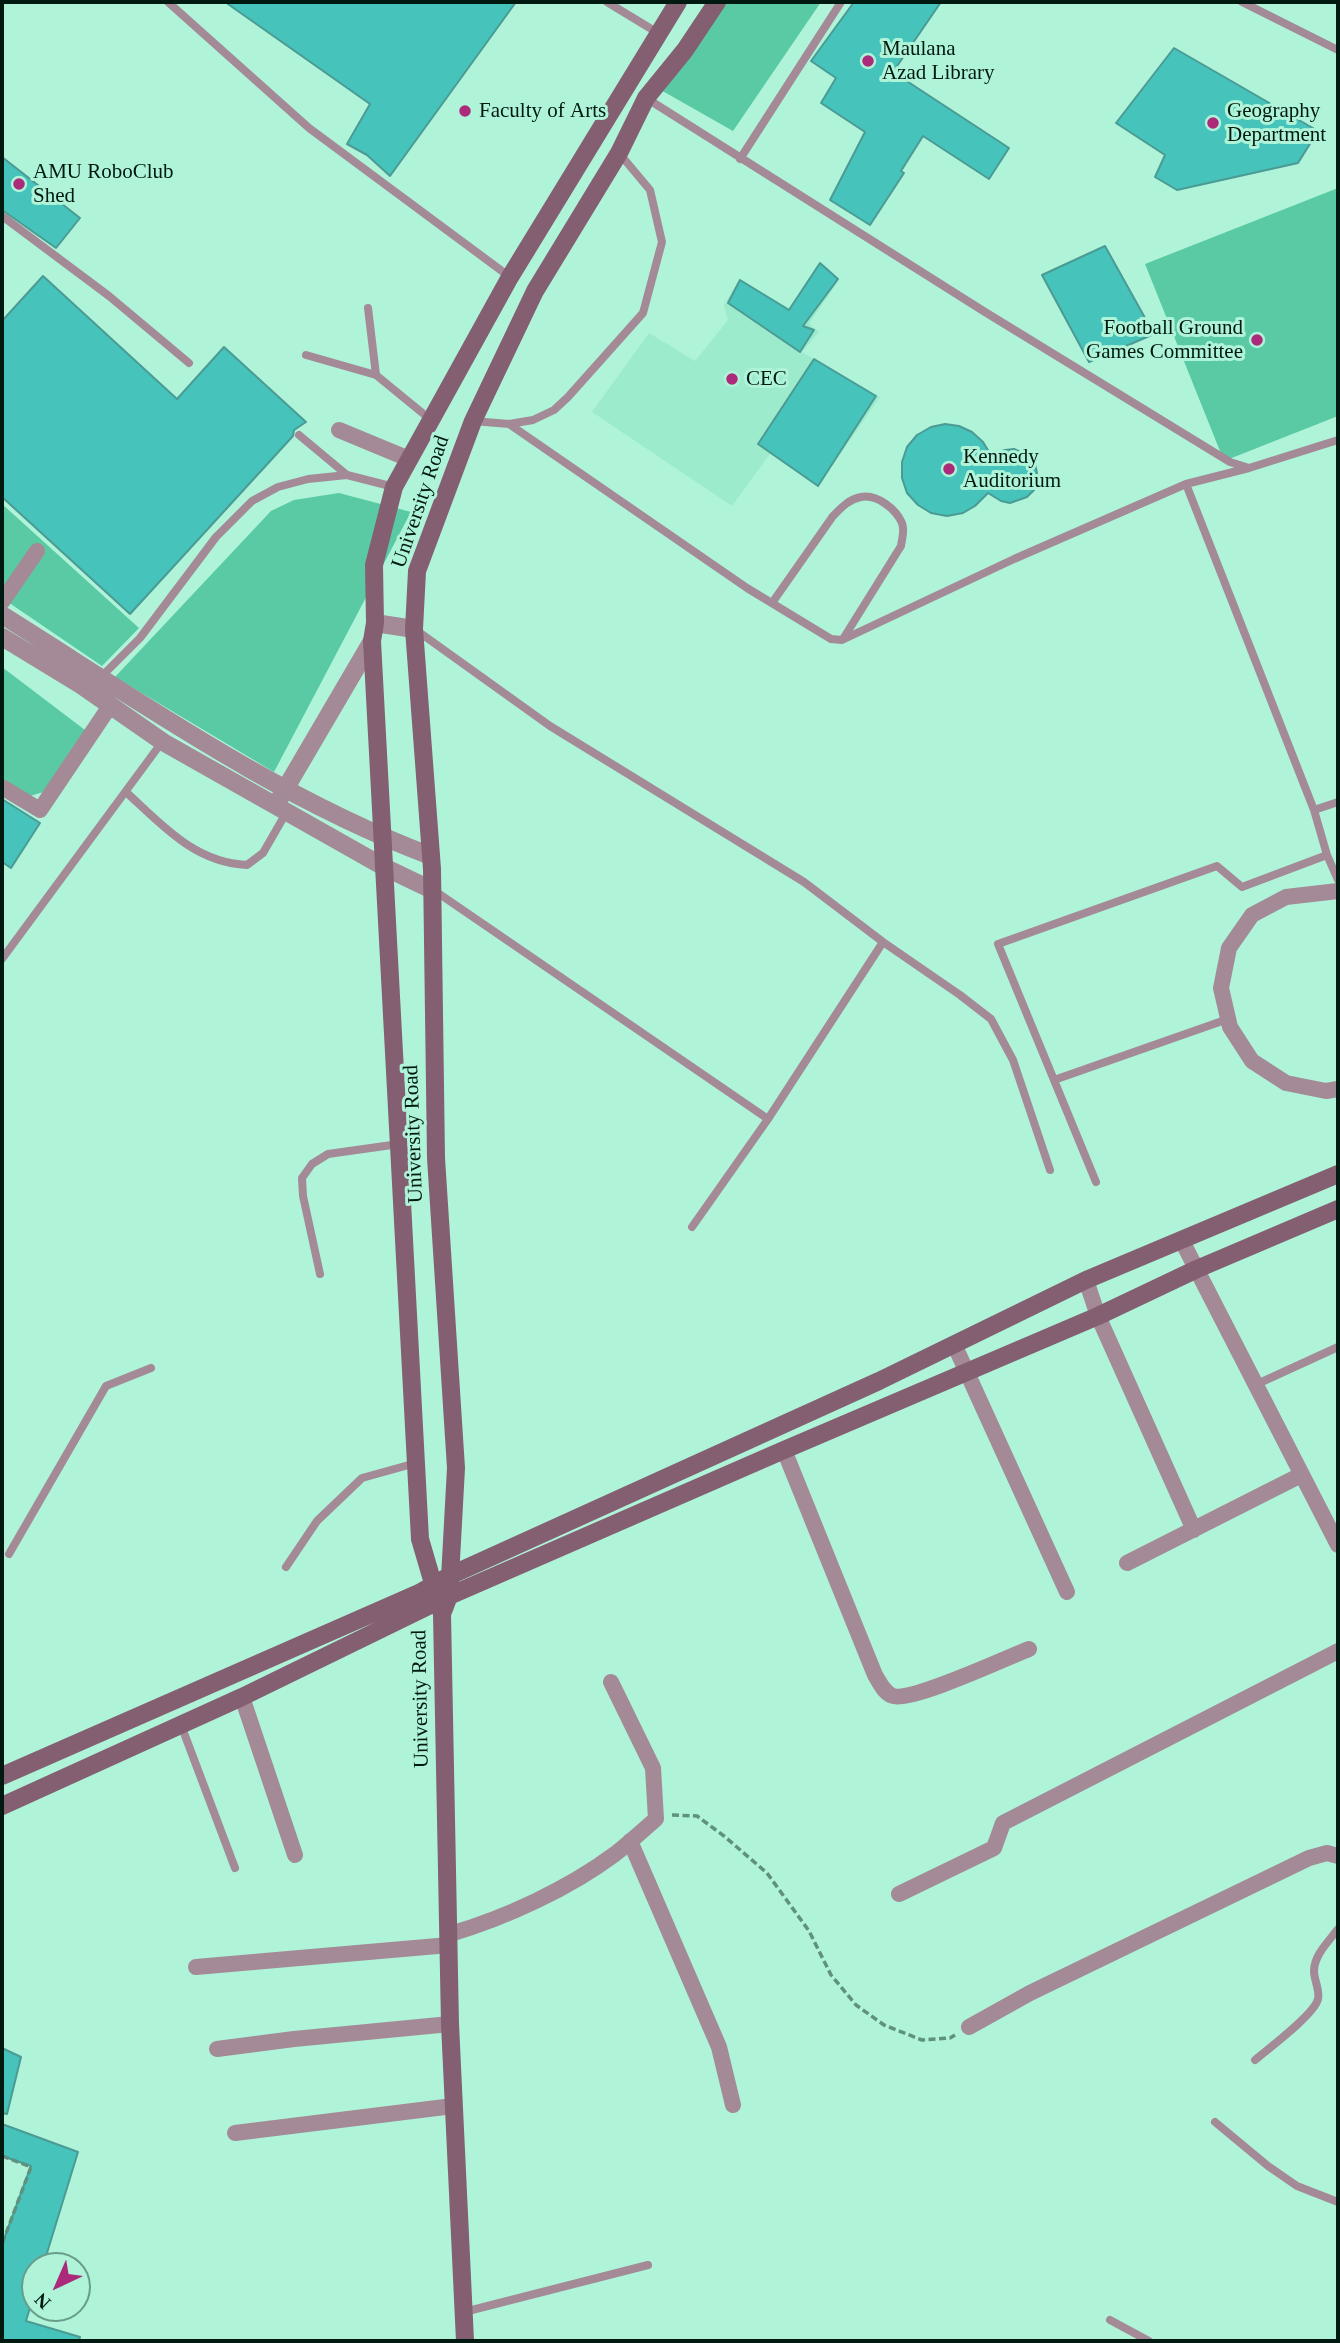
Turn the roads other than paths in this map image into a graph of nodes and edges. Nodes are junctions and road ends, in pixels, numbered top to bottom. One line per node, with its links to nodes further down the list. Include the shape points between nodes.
1 (168, 2): 13 (lane, via 309,128)
2 (607, 2): 7 (lane)
3 (678, 2): 7 (main road)
4 (717, 2): 9 (main road, University Road)
5 (841, 2): 11 (lane)
6 (1242, 2): 8 (lane)
7 (658, 33): 13 (main road)
8 (1338, 50)
9 (646, 98): 10 (main road, University Road); 11 (lane)
10 (619, 152): 19 (main road, University Road, via 535,291); 20 (lane, via 650,190 662,242 643,313 554,410)
11 (740, 159): 25 (lane, via 1230,463)
12 (2, 216): 16 (lane)
13 (510, 277): 18 (main road)
14 (368, 309): 17 (lane)
15 (306, 355): 17 (lane)
16 (189, 363)
17 (376, 375): 18 (lane)
18 (431, 420): 24 (main road)
19 (473, 421): 20 (lane); 33 (main road, University Road, via 417,571)
20 (509, 424): 31 (lane)
21 (338, 430): 24 (street)
22 (299, 435): 26 (lane)
23 (1338, 440): 25 (lane)
24 (410, 459): 28 (main road)
25 (1250, 468): 27 (lane)
26 (347, 475): 28 (lane); 37 (lane, via 278,487 252,501 216,537 140,638)
27 (1186, 484): 36 (lane); 44 (lane)
28 (394, 487): 34 (main road, via 374,565)
29 (37, 551): 30 (street)
30 (2, 602)
31 (772, 603): 36 (lane, via 831,639); 36 (lane, via 845,504 859,497 883,502 902,523 901,546)
32 (2, 615): 37 (street)
33 (414, 629): 34 (street); 47 (main road, University Road); 52 (lane, via 550,726 804,882)
34 (374, 632): 43 (street); 45 (main road)
35 (2, 637): 38 (street)
36 (842, 640)
37 (101, 677): 43 (street)
38 (110, 706): 39 (street); 40 (street, via 40,810)
39 (163, 742): 41 (lane); 43 (street)
40 (2, 788)
41 (126, 792): 43 (lane, via 186,845 230,864 247,865 263,853); 53 (lane)
42 (1338, 802): 44 (lane)
43 (282, 803): 45 (street); 48 (street)
44 (1314, 810): 46 (lane)
45 (383, 838): 47 (street); 48 (main road)
46 (1327, 855): 49 (lane); 55 (lane, via 1242,887 1217,866 998,944)
47 (431, 856): 50 (main road, University Road)
48 (384, 867): 50 (street); 58 (main road)
49 (1338, 880)
50 (432, 890): 57 (lane); 82 (main road, University Road, via 436,1158 456,1468)
51 (1338, 891): 54 (street, via 1286,897 1252,915 1229,948 1222,988)
52 (883, 942): 57 (lane); 59 (lane, via 991,1019 1013,1060)
53 (2, 959)
54 (1228, 1019): 55 (lane); 56 (street, via 1252,1061 1286,1083)
55 (1054, 1080): 61 (lane)
56 (1338, 1089)
57 (768, 1119): 63 (lane)
58 (399, 1144): 66 (lane, via 328,1154 312,1164 302,1178); 75 (main road)
59 (1050, 1170)
60 (1338, 1174): 64 (main road)
61 (1097, 1182)
62 (1338, 1209): 65 (main road)
63 (692, 1227)
64 (1182, 1241): 65 (street); 67 (main road)
65 (1197, 1269): 68 (main road); 73 (street)
66 (320, 1274)
67 (1086, 1280): 68 (street); 69 (main road)
68 (1098, 1316): 72 (main road); 77 (street)
69 (954, 1344): 72 (street); 82 (main road)
70 (1338, 1348): 73 (lane)
71 (151, 1368): 79 (lane, via 106,1386)
72 (968, 1373): 74 (main road); 83 (street)
73 (1255, 1385): 76 (street)
74 (784, 1450): 84 (main road); 85 (street, via 885,1691 903,1697)
75 (416, 1463): 81 (lane, via 362,1478 317,1521); 84 (main road, via 420,1539)
76 (1301, 1475): 77 (street); 78 (street)
77 (1194, 1530): 80 (street)
78 (1338, 1545)
79 (9, 1554)
80 (1127, 1563)
81 (286, 1567)
82 (449, 1576): 84 (main road, University Road)
83 (1067, 1592)
84 (440, 1600): 88 (main road); 90 (main road); 98 (main road, University Road)
85 (1029, 1648)
86 (1338, 1651): 96 (street, via 1003,1823 994,1848)
87 (611, 1682): 92 (street, via 653,1768 656,1819)
88 (242, 1698): 89 (main road); 93 (street)
89 (181, 1725): 91 (main road); 95 (lane)
90 (2, 1776)
91 (2, 1806)
92 (629, 1842): 98 (street, via 563,1886); 104 (street, via 719,2047)
93 (295, 1855)
94 (1338, 1856): 101 (street, via 1327,1853 1309,1858)
95 (235, 1868)
96 (898, 1894)
97 (1338, 1929): 103 (lane, via 1318,1957 1315,2005)
98 (449, 1939): 99 (street); 100 (main road, University Road)
99 (196, 1967)
100 (450, 2025): 102 (street); 105 (main road, University Road)
101 (969, 2027)
102 (217, 2049)
103 (1255, 2060)
104 (733, 2105)
105 (453, 2106): 107 (street); 110 (main road, University Road)
106 (1215, 2122): 108 (lane, via 1297,2186)
107 (235, 2133)
108 (1338, 2202)
109 (648, 2265): 110 (lane)
110 (464, 2312): 112 (main road, University Road)
111 (1110, 2319): 113 (lane)
112 (466, 2341)
113 (1149, 2341)

